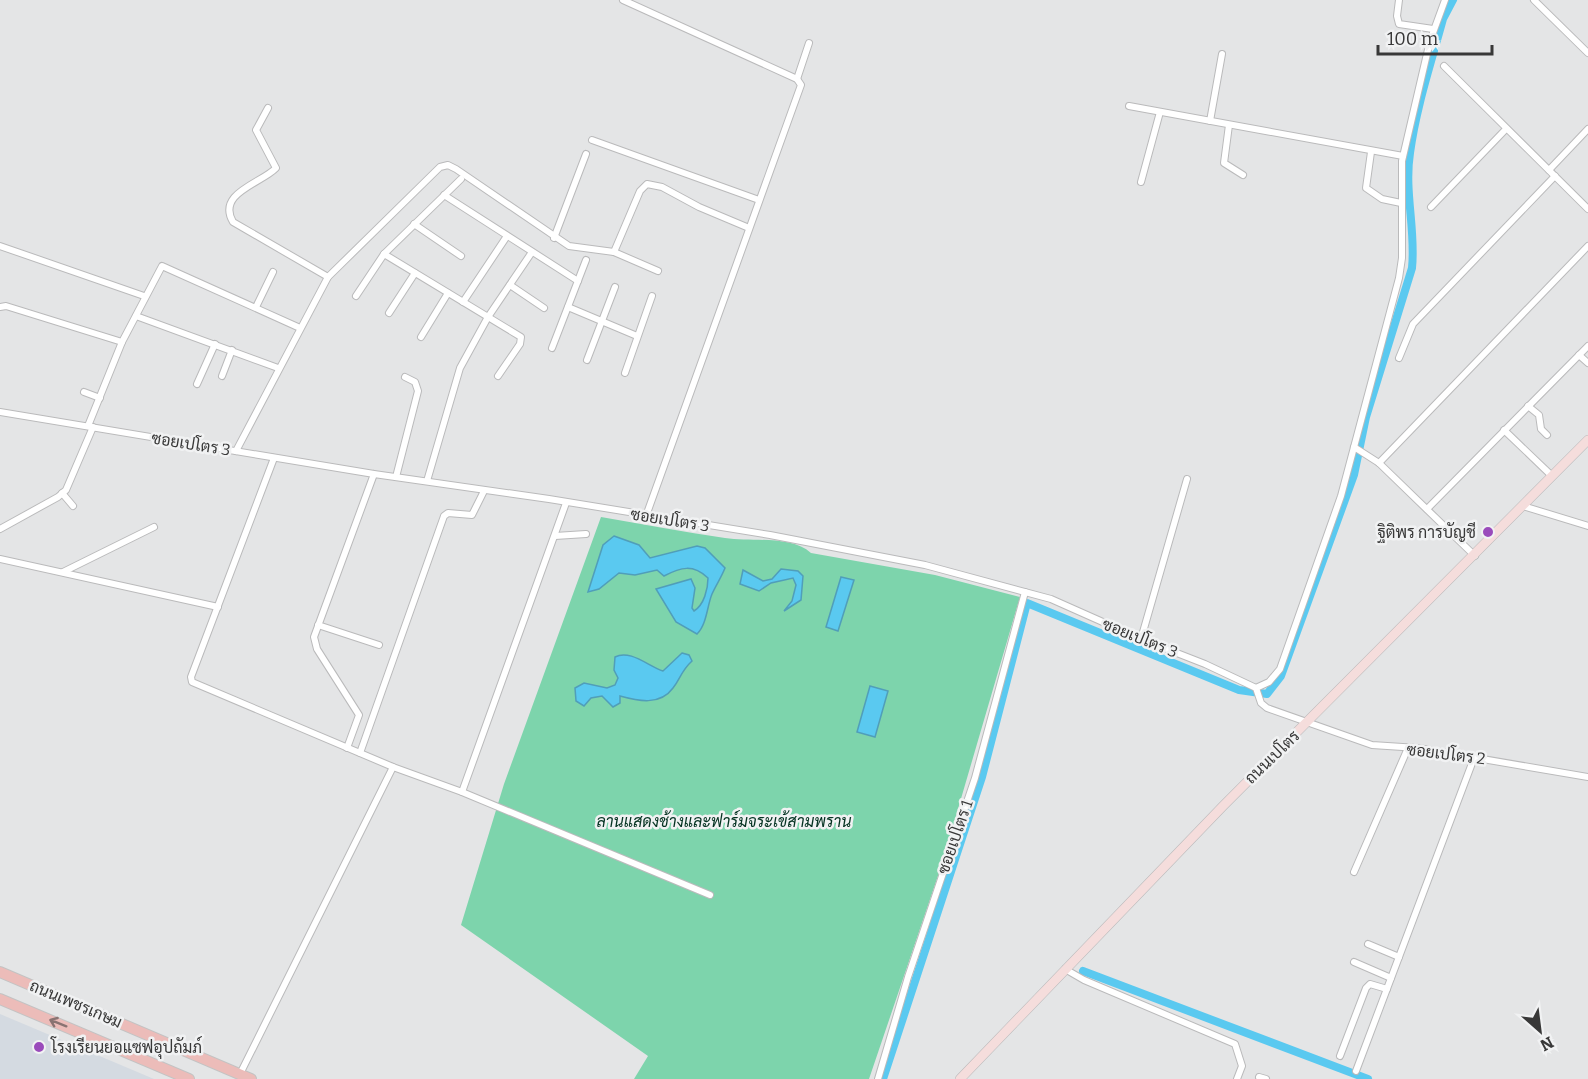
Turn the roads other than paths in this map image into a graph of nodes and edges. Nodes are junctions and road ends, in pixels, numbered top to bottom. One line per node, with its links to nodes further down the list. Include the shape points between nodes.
1 (623, 0): 10 (street)
2 (1398, 0): 5 (street, via 1399,24)
3 (1445, 0): 5 (street)
4 (1534, 0): 7 (street)
5 (1433, 29): 21 (street)
6 (809, 43): 10 (street)
7 (1588, 53)
8 (1222, 54): 14 (street)
9 (1444, 66): 16 (street)
10 (797, 79): 28 (street, via 801,85)
11 (1129, 106): 13 (street)
12 (268, 108): 46 (street, via 256,131 276,168 237,194 231,201 230,215 233,222)
13 (1160, 112): 14 (street); 26 (street)
14 (1210, 122): 15 (street)
15 (1229, 125): 19 (street); 23 (street, via 1224,163)
16 (1506, 129): 22 (street); 30 (street)
17 (1588, 129): 22 (street)
18 (592, 141): 28 (street)
19 (1371, 152): 21 (street); 29 (street, via 1366,188 1382,199)
20 (586, 154): 35 (street)
21 (1403, 156): 29 (street)
22 (1549, 170): 24 (street)
23 (1243, 175)
24 (1555, 176): 31 (street); 72 (street, via 1413,324)
25 (461, 179): 27 (street)
26 (1141, 182)
27 (444, 195): 32 (street); 34 (street)
28 (759, 200): 33 (street)
29 (1401, 203): 89 (street, via 1399,278)
30 (1431, 207)
31 (1588, 209)
32 (414, 224): 40 (street); 41 (street)
33 (749, 228): 39 (street, via 662,187 647,184 640,191); 104 (street)
34 (507, 236): 38 (street); 54 (street)
35 (554, 238): 39 (street, via 569,246); 46 (street, via 448,165 440,167)
36 (0, 246): 51 (street)
37 (1588, 246): 92 (street)
38 (532, 252): 47 (street); 48 (street)
39 (614, 252): 43 (street)
40 (384, 254): 45 (street); 52 (street)
41 (461, 256)
42 (586, 260): 47 (street)
43 (658, 271)
44 (273, 272): 56 (street)
45 (415, 273): 50 (street); 59 (street)
46 (328, 277): 63 (street)
47 (578, 281): 57 (street)
48 (510, 285): 58 (street); 61 (street)
49 (615, 287): 62 (street)
50 (448, 293): 54 (street); 65 (street)
51 (144, 296): 56 (street, via 163,266); 60 (street)
52 (356, 296)
53 (651, 296): 64 (street)
54 (463, 302): 61 (street)
55 (0, 307): 66 (street)
56 (256, 307): 63 (street)
57 (568, 307): 62 (street); 69 (street)
58 (544, 308)
59 (389, 313)
60 (136, 316): 66 (street); 67 (street)
61 (488, 317): 78 (street, via 522,340); 97 (street, via 460,368)
62 (603, 322): 64 (street); 73 (street)
63 (300, 328): 75 (street)
64 (637, 336): 76 (street)
65 (421, 337)
66 (122, 342): 82 (street)
67 (215, 344): 70 (street); 80 (street)
68 (1588, 346): 71 (street)
69 (552, 348)
70 (232, 350): 75 (street); 77 (street)
71 (1579, 355): 74 (street); 83 (street)
72 (1399, 358)
73 (587, 360)
74 (1588, 363)
75 (278, 368): 90 (street)
76 (625, 373)
77 (222, 376)
78 (498, 376)
79 (405, 377): 95 (street, via 415,382 418,391)
80 (197, 384)
81 (84, 392): 82 (street)
82 (100, 398): 85 (street)
83 (1528, 406): 86 (street); 87 (street, via 1539,415 1541,429)
84 (0, 412): 85 (street, ซอยเปโตร 3)
85 (90, 427): 90 (street, ซอยเปโตร 3); 99 (street, via 73,477)
86 (1504, 430): 94 (street); 103 (street)
87 (1547, 435)
88 (1588, 440): 94 (street, ถนนเปโตร)
89 (1356, 448): 92 (street); 118 (street, via 1280,669)
90 (236, 451): 91 (street, ซอยเปโตร 3)
91 (274, 458): 93 (street, ซอยเปโตร 3); 114 (street)
92 (1379, 463): 103 (street)
93 (374, 474): 95 (street, ซอยเปโตร 3); 115 (street)
94 (1552, 476): 102 (street, ถนนเปโตร)
95 (396, 477): 97 (street, ซอยเปโตร 3)
96 (1187, 479): 116 (street)
97 (427, 481): 98 (street, ซอยเปโตร 3)
98 (484, 491): 100 (street, ซอยเปโตร 3); 122 (street, via 472,515 444,516)
99 (62, 494): 101 (street); 107 (street)
100 (566, 503): 104 (street, ซอยเปโตร 3); 109 (street)
101 (73, 506)
102 (1523, 506): 105 (street); 110 (street, ถนนเปโตร)
103 (1427, 509): 110 (street)
104 (646, 516): 113 (street, ซอยเปโตร 3, via 925,565)
105 (1588, 526)
106 (154, 527): 112 (street)
107 (0, 529)
108 (586, 534): 109 (street)
109 (555, 536): 126 (street)
110 (1474, 556): 119 (street, ถนนเปโตร)
111 (0, 560): 112 (street)
112 (63, 572): 114 (street)
113 (1025, 592): 116 (street, ซอยเปโตร 3); 142 (street, ซอยเปโตร 1, via 975,778)
114 (218, 607): 120 (street, via 192,682)
115 (318, 625): 117 (street); 120 (street, via 315,644 359,715)
116 (1140, 639): 118 (street, ซอยเปโตร 3, via 1205,663)
117 (380, 645)
118 (1256, 690): 119 (street, via 1261,703 1273,711)
119 (1307, 723): 121 (street, ซอยเปโตร 2, via 1372,745); 132 (street, ถนนเปโตร)
120 (347, 748): 122 (street)
121 (1408, 748): 123 (street, ซอยเปโตร 2); 127 (street)
122 (360, 753): 124 (street)
123 (1474, 758): 125 (street, ซอยเปโตร 2); 130 (street)
124 (393, 767): 126 (street); 139 (street)
125 (1588, 777)
126 (462, 792): 128 (street)
127 (1354, 873)
128 (710, 895)
129 (1368, 944): 130 (street)
130 (1399, 957): 134 (street)
131 (1354, 962): 134 (street)
132 (1065, 969): 140 (street, via 1235,1044 1242,1066); 143 (street, ถนนเปโตร)
133 (0, 972): 139 (main road, ถนนเพชรเกษม)
134 (1391, 978): 135 (street)
135 (1387, 990): 137 (street, via 1370,984 1366,988); 138 (street)
136 (0, 999): 141 (main road, ถนนเพชรเกษม, one-way to 136)
137 (1340, 1056)
138 (1356, 1071)
139 (246, 1077)
140 (1238, 1078)
141 (189, 1079)
142 (878, 1079)
143 (960, 1079)

